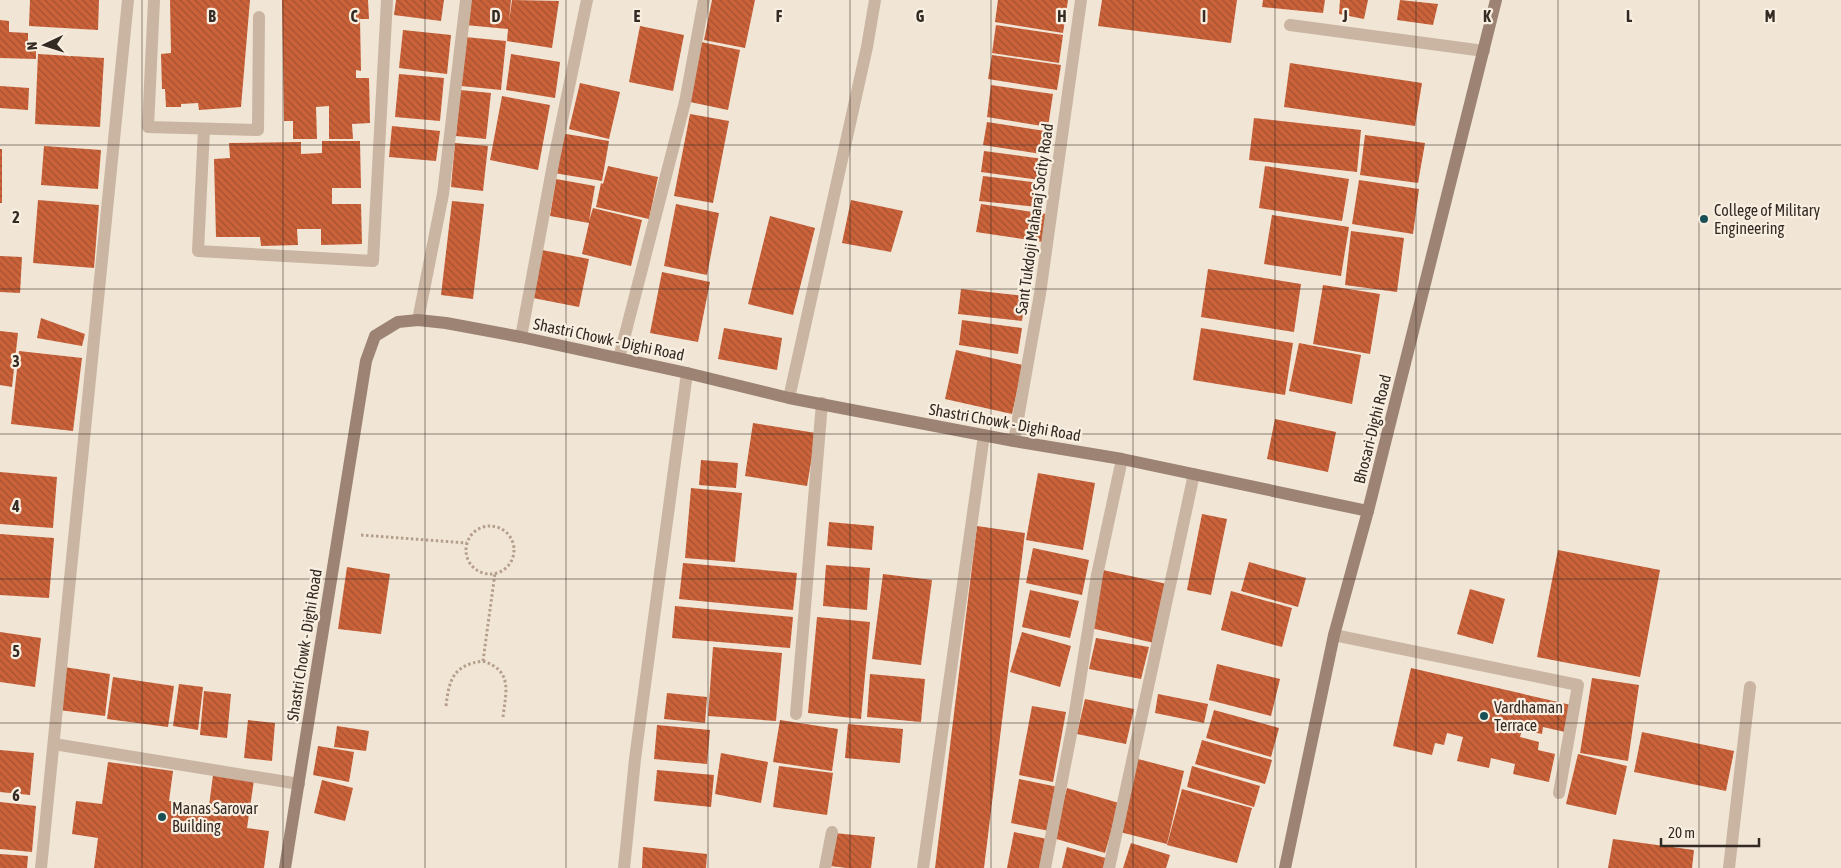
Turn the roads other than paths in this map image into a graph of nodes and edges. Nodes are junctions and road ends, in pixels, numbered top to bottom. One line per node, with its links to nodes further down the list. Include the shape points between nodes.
1 (128, 0): 28 (street)
2 (154, 0): 13 (street, via 148,127)
3 (387, 0): 13 (street, via 373,261 198,251)
4 (466, 0): 14 (street, via 443,194)
5 (587, 0): 15 (street)
6 (704, 0): 16 (street, via 685,102)
7 (875, 0): 18 (street)
8 (1081, 0): 21 (street, Sant Tukdoji Maharaj Socity Road, via 1040,294)
9 (1496, 0): 12 (street, Bhosari-Dighi Road)
10 (259, 17): 13 (street, via 258,130)
11 (1290, 25): 12 (street)
12 (1484, 51): 24 (street, Bhosari-Dighi Road)
13 (204, 129)
14 (418, 320): 15 (street, Shastri Chowk - Dighi Road); 29 (street, Shastri Chowk - Dighi Road, via 398,322 375,336 366,361)
15 (521, 336): 16 (street, Shastri Chowk - Dighi Road)
16 (619, 358): 17 (street, Shastri Chowk - Dighi Road)
17 (687, 373): 18 (street, Shastri Chowk - Dighi Road); 34 (street, via 635,759)
18 (789, 398): 19 (street, Shastri Chowk - Dighi Road)
19 (822, 404): 20 (street, Shastri Chowk - Dighi Road); 27 (street)
20 (984, 435): 21 (street, Shastri Chowk - Dighi Road); 36 (street)
21 (1014, 441): 22 (street, Shastri Chowk - Dighi Road)
22 (1122, 459): 23 (street, Shastri Chowk - Dighi Road); 37 (street, via 1097,575 1073,724)
23 (1194, 474): 24 (street, Shastri Chowk - Dighi Road); 38 (street)
24 (1368, 511): 25 (street, Bhosari-Dighi Road)
25 (1334, 635): 30 (street, via 1578,685); 39 (street, Bhosari-Dighi Road)
26 (1750, 687): 40 (street)
27 (796, 714)
28 (54, 744): 29 (street); 32 (street)
29 (299, 784): 33 (street, Shastri Chowk - Dighi Road)
30 (1559, 793)
31 (832, 832): 35 (street)
32 (41, 868)
33 (285, 868)
34 (624, 868)
35 (825, 868)
36 (923, 868)
37 (1044, 868)
38 (1110, 868)
39 (1287, 868)
40 (1729, 868)

